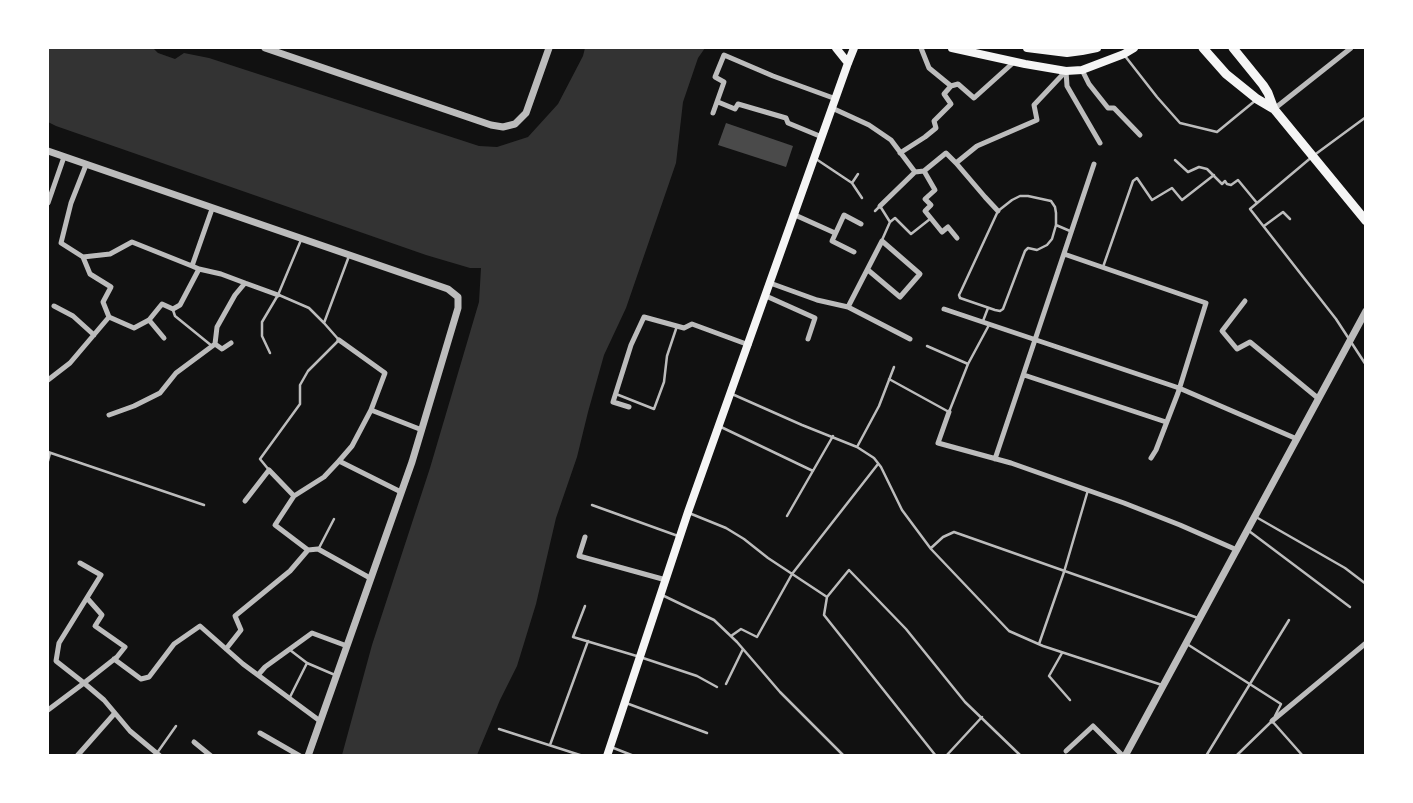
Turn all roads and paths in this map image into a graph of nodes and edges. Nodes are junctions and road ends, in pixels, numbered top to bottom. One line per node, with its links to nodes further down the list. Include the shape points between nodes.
1 (265, 48): 13 (street)
2 (549, 48): 13 (street, via 526,113 515,124 503,127)
3 (836, 48): 17 (main road)
4 (854, 48): 17 (main road)
5 (921, 48): 21 (street, via 929,68)
6 (952, 48): 16 (main road)
7 (1028, 48): 14 (main road); 18 (main road)
8 (1097, 48): 14 (main road)
9 (1134, 48): 15 (main road)
10 (1203, 48): 23 (main road, via 1226,74)
11 (1233, 48): 26 (main road, via 1263,85)
12 (1351, 48): 26 (street)
13 (274, 49)
14 (1070, 50)
15 (1124, 54): 19 (main road); 23 (lane, via 1180,123 1217,132)
16 (1014, 62): 18 (main road); 21 (street, via 974,98 958,84)
17 (848, 63): 22 (main road)
18 (1025, 64): 20 (main road)
19 (1082, 70): 20 (main road); 29 (street, via 1108,108 1114,108)
20 (1066, 71): 31 (street, via 1068,86); 38 (street, via 1034,105 1037,120 977,146)
21 (951, 86): 33 (street, via 944,94 951,104 934,121 936,128)
22 (836, 99): 24 (street, via 724,55 715,77 724,82); 25 (main road)
23 (1257, 99): 26 (main road)
24 (718, 102): 27 (street); 30 (street, via 735,109 738,104 786,118 788,123)
25 (832, 108): 30 (main road); 33 (street, via 869,124 891,140)
26 (1274, 109): 34 (main road)
27 (713, 113)
28 (1366, 118): 34 (lane)
29 (1140, 135)
30 (822, 137): 36 (main road)
31 (1100, 142)
32 (48, 152): 35 (street)
33 (900, 153): 42 (street)
34 (1313, 156): 48 (lane); 56 (main road)
35 (64, 157): 40 (street); 47 (street)
36 (815, 158): 45 (lane); 53 (main road)
37 (1176, 160): 44 (lane, via 1188,172 1199,167)
38 (956, 163): 41 (street, via 946,153); 52 (street)
39 (1094, 164): 61 (street)
40 (86, 165): 50 (street); 69 (street, via 71,203 62,243)
41 (924, 171): 42 (street); 54 (street, via 935,190 925,198 931,205 925,211)
42 (915, 172): 49 (street)
43 (858, 174): 45 (lane)
44 (1214, 175): 48 (lane, via 1222,184 1225,181 1231,185 1238,180); 71 (lane, via 1182,200 1172,188 1152,200 1137,178 1133,181)
45 (852, 183): 46 (lane)
46 (862, 198)
47 (48, 203)
48 (1257, 203): 60 (lane, via 1250,209)
49 (880, 206): 51 (lane); 57 (lane)
50 (212, 209): 64 (street); 70 (street)
51 (875, 210)
52 (998, 211): 59 (lane, via 1020,196 1041,198 1054,204); 81 (lane, via 959,295)
53 (795, 215): 62 (street); 75 (main road)
54 (931, 219): 57 (lane, via 911,234 895,218); 63 (street, via 942,232 948,227)
55 (1290, 219): 60 (lane, via 1283,212)
56 (1366, 221)
57 (890, 222): 65 (lane)
58 (861, 224): 62 (street, via 844,215)
59 (1056, 225): 61 (lane); 81 (lane, via 1047,245 1025,251 1003,309)
60 (1264, 226): 97 (lane)
61 (1072, 232): 67 (street)
62 (835, 233): 66 (street, via 832,241)
63 (956, 238)
64 (302, 239): 68 (street); 76 (lane)
65 (882, 241): 73 (street); 73 (street, via 920,274 900,297)
66 (854, 252)
67 (1064, 254): 71 (street); 96 (street)
68 (349, 256): 88 (lane); 119 (street, via 448,289 458,297 458,308)
69 (83, 257): 70 (street, via 110,254 132,242); 85 (street, via 90,274 111,288 103,302)
70 (192, 266): 72 (street)
71 (1103, 267): 109 (street, via 1206,303)
72 (198, 268): 74 (street); 82 (street, via 180,305)
73 (868, 270): 80 (street)
74 (245, 283): 76 (street); 99 (street, via 235,294 217,327)
75 (770, 283): 77 (main road); 80 (street)
76 (278, 295): 88 (lane, via 309,308); 102 (lane, via 262,322 262,336)
77 (766, 296): 93 (street, via 815,318); 100 (main road)
78 (1245, 301): 112 (street, via 1222,331 1237,349 1250,342)
79 (54, 306): 91 (street, via 73,316)
80 (848, 307): 94 (street)
81 (988, 308): 87 (lane)
82 (173, 309): 86 (street, via 162,304); 99 (lane, via 175,316)
83 (944, 309): 87 (street)
84 (1366, 311): 97 (street)
85 (109, 317): 86 (street, via 134,328); 91 (street)
86 (149, 320): 92 (street)
87 (983, 322): 89 (street)
88 (324, 323): 95 (lane)
89 (990, 324): 96 (street); 103 (lane)
90 (677, 326): 100 (street, via 684,328 692,324); 110 (street, via 644,317 631,345); 110 (lane, via 654,409)
91 (94, 335): 108 (street, via 70,363)
92 (164, 338)
93 (808, 339)
94 (910, 339)
95 (340, 340): 114 (street, via 385,373); 129 (lane, via 308,371 300,385 300,404 260,459)
96 (1035, 340): 106 (street); 109 (street)
97 (1350, 342): 104 (lane); 112 (street)
98 (232, 343): 99 (street, via 222,349)
99 (213, 345): 116 (street, via 176,374 160,393)
100 (749, 345): 111 (main road)
101 (927, 346): 103 (lane)
102 (270, 353)
103 (968, 364): 115 (lane)
104 (1366, 365)
105 (894, 367): 107 (lane)
106 (1024, 375): 117 (street); 125 (street)
107 (889, 379): 115 (lane); 122 (lane, via 879,406)
108 (48, 380)
109 (1179, 388): 117 (street); 121 (street)
110 (616, 394): 113 (street, via 613,402)
111 (731, 394): 118 (main road); 120 (lane)
112 (1319, 398): 121 (street)
113 (629, 407)
114 (370, 410): 119 (street); 127 (street, via 352,446)
115 (949, 412): 125 (street, via 938,443)
116 (110, 415)
117 (1166, 422): 124 (street)
118 (720, 427): 130 (lane); 137 (main road)
119 (422, 430): 132 (street)
120 (833, 436): 122 (lane); 130 (lane)
121 (1297, 439): 139 (street)
122 (857, 446): 128 (lane)
123 (48, 453): 126 (lane); 135 (lane)
124 (1151, 458)
125 (995, 459): 131 (street)
126 (48, 461)
127 (338, 462): 132 (street); 133 (street, via 324,477)
128 (878, 464): 145 (lane, via 902,510); 150 (lane)
129 (269, 470): 133 (street); 134 (street)
130 (814, 470): 138 (lane)
131 (1088, 490): 147 (street); 149 (lane)
132 (402, 492): 151 (street)
133 (294, 496): 146 (street, via 275,525)
134 (245, 501)
135 (204, 505)
136 (592, 505): 143 (lane)
137 (688, 512): 143 (main road); 150 (lane, via 726,528)
138 (787, 516)
139 (1255, 517): 141 (street); 153 (lane, via 1345,568)
140 (334, 519): 144 (lane)
141 (1248, 530): 147 (street); 158 (lane)
142 (585, 536): 152 (street, via 579,556)
143 (680, 537): 152 (main road)
144 (318, 549): 146 (street); 151 (street)
145 (931, 549): 149 (lane, via 943,537 954,532); 165 (lane, via 1009,631)
146 (308, 550): 168 (street, via 290,571 236,616 241,630)
147 (1237, 550): 159 (street)
148 (80, 563): 156 (street, via 101,575)
149 (1064, 572): 159 (lane); 165 (lane)
150 (792, 574): 155 (lane); 161 (lane, via 757,637 741,629)
151 (370, 578): 166 (street)
152 (666, 580): 154 (main road)
153 (1366, 584)
154 (661, 594): 161 (lane, via 714,620); 171 (main road)
155 (827, 597): 186 (lane, via 848,570 906,629 965,702); 206 (lane, via 824,615)
156 (87, 598): 172 (street, via 102,615 95,626 125,647); 176 (street, via 59,643 56,661)
157 (585, 606): 162 (lane, via 573,637)
158 (1350, 607)
159 (1200, 618): 164 (street)
160 (1289, 620): 178 (lane)
161 (731, 636): 167 (lane)
162 (588, 641): 171 (lane); 194 (lane)
163 (1366, 642): 188 (street)
164 (1186, 643): 178 (lane); 179 (street)
165 (1039, 644): 170 (lane)
166 (347, 646): 169 (street, via 312,633); 175 (street)
167 (742, 648): 177 (lane); 205 (lane, via 780,692)
168 (226, 649): 172 (street, via 200,626 174,644 149,677 141,679); 174 (street)
169 (289, 650): 173 (lane); 174 (street)
170 (1062, 653): 179 (lane); 182 (lane, via 1050,676)
171 (640, 657): 180 (lane, via 697,676); 183 (main road)
172 (114, 659): 176 (street)
173 (307, 663): 175 (lane); 181 (lane)
174 (258, 675): 181 (street)
175 (336, 676): 187 (street)
176 (84, 683): 184 (street); 185 (street)
177 (726, 684)
178 (1251, 684): 188 (lane, via 1281,704); 210 (lane)
179 (1163, 686): 209 (street)
180 (717, 687)
181 (289, 698): 187 (street)
182 (1070, 700)
183 (625, 702): 192 (lane); 195 (main road)
184 (48, 710)
185 (115, 713): 197 (street, via 130,731); 198 (street)
186 (982, 718): 207 (lane); 208 (lane)
187 (320, 721): 201 (street)
188 (1272, 721): 211 (lane); 212 (lane)
189 (176, 726): 197 (lane)
190 (499, 729): 194 (lane)
191 (260, 733): 200 (street)
192 (707, 733)
193 (194, 742): 199 (street)
194 (550, 745): 202 (lane)
195 (610, 746): 203 (main road); 204 (lane)
196 (1066, 752): 209 (street, via 1093,726)
197 (159, 754)
198 (77, 756)
199 (211, 756)
200 (300, 756)
201 (308, 756)
202 (583, 756)
203 (607, 756)
204 (634, 756)
205 (844, 756)
206 (936, 756)
207 (946, 756)
208 (1022, 756)
209 (1124, 756)
210 (1206, 756)
211 (1236, 756)
212 (1303, 756)

